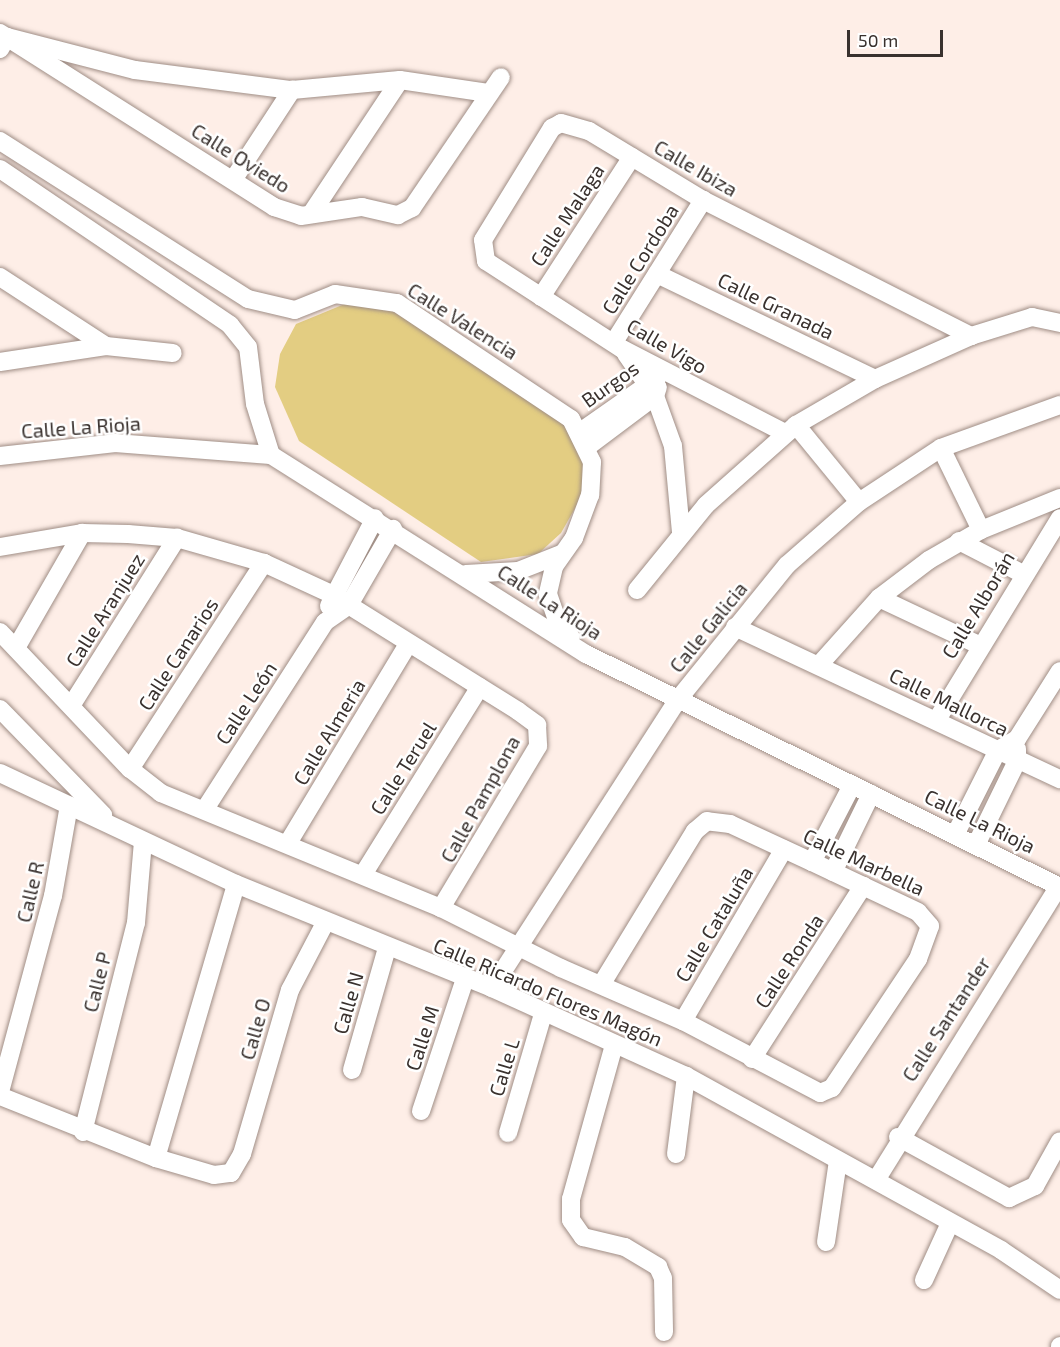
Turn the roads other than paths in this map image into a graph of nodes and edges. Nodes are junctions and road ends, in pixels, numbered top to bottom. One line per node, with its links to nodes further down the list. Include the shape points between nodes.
1 (2, 40): 4 (street, Calle Oviedo, via 135,70); 9 (street, Calle Oviedo)
2 (501, 77): 5 (street, Calle Oviedo)
3 (400, 80): 4 (street, Calle Oviedo); 5 (street, Calle Oviedo); 11 (street)
4 (292, 90): 9 (street)
5 (488, 93): 11 (street, Calle Oviedo, via 412,208 398,215 362,207)
6 (0, 141): 15 (street, Calle Valencia)
7 (632, 157): 10 (street, Calle Ibiza); 12 (street, Calle Ibiza, via 589,131 561,123 552,128 483,240 482,254); 16 (street, Calle Malaga)
8 (0, 169): 17 (street)
9 (232, 180): 11 (street, Calle Oviedo, via 291,214)
10 (703, 200): 13 (street, Calle Cordoba); 19 (street, Calle Ibiza)
11 (313, 211)
12 (500, 272): 16 (street, Calle Vigo)
13 (657, 274): 20 (street, Calle Cordoba); 25 (street, Calle Granada)
14 (0, 277): 21 (street)
15 (210, 278): 17 (street); 29 (street, Calle Valencia, via 277,309 295,310 335,294 397,303 549,403)
16 (541, 297): 20 (street, Calle Vigo)
17 (198, 298): 31 (street, via 248,347 255,404)
18 (1060, 323): 19 (street, via 1032,317)
19 (971, 336): 25 (street)
20 (618, 345): 24 (street, Calle Vigo); 26 (street)
21 (106, 346): 22 (street); 23 (street)
22 (173, 353)
23 (0, 362)
24 (664, 373): 26 (street, Burgos); 28 (street, Calle Vigo)
25 (875, 379): 28 (street)
26 (651, 391): 29 (street, Burgos); 39 (street, via 674,446)
27 (1060, 405): 30 (street, Calle Galicia)
28 (790, 429): 34 (street, Calle Vigo); 39 (street)
29 (584, 440): 44 (street, via 590,495 574,538)
30 (941, 448): 34 (street, Calle Galicia); 38 (street)
31 (271, 455): 32 (street, Calle La Rioja, via 115,443); 35 (street, Calle La Rioja)
32 (0, 456)
33 (1060, 498): 38 (street)
34 (859, 502): 53 (street, Calle Galicia, via 787,565)
35 (375, 518): 37 (street, Calle La Rioja); 49 (street, Calle León)
36 (1060, 518): 47 (street, Calle Alborán)
37 (393, 529): 46 (street, Calle La Rioja); 51 (street, Calle León)
38 (981, 530): 42 (street)
39 (681, 532): 48 (street, via 664,563)
40 (82, 533): 41 (street, Calle Pamplona); 43 (street, Calle Pamplona); 57 (street)
41 (177, 538): 45 (street, Calle Pamplona); 63 (street, Calle Aranjuez)
42 (959, 541): 47 (street); 50 (street)
43 (0, 547)
44 (561, 554): 46 (street, via 518,571); 58 (street, via 550,576 550,603)
45 (264, 563): 49 (street, Calle Pamplona); 69 (street, Calle Canarios)
46 (466, 574): 58 (street, Calle La Rioja)
47 (1023, 574): 56 (street, Calle Alborán)
48 (637, 590)
49 (331, 594): 51 (street, Calle Pamplona); 52 (street, Calle León)
50 (879, 598): 56 (street); 59 (street)
51 (349, 604): 52 (street, Calle León); 55 (street, Calle Pamplona)
52 (325, 622): 75 (street, Calle León)
53 (735, 627): 59 (street, Calle Mallorca); 62 (street, Calle Galicia)
54 (0, 632): 57 (street)
55 (408, 644): 61 (street, Calle Pamplona); 79 (street, Calle Almeria)
56 (979, 645): 65 (street, Calle Alborán)
57 (16, 648): 63 (street)
58 (586, 654): 62 (street, Calle La Rioja)
59 (819, 665): 65 (street, Calle Mallorca)
60 (1060, 671): 66 (street)
61 (480, 687): 84 (street, Calle Teruel); 88 (street, Calle Pamplona, via 532,721 540,734 535,755)
62 (676, 702): 72 (street, Calle La Rioja); 90 (street, Calle Galicia)
63 (71, 706): 69 (street)
64 (0, 709): 76 (street)
65 (938, 718): 67 (street, Calle Mallorca)
66 (1017, 739): 67 (street); 68 (street)
67 (998, 750): 68 (street, Calle Mallorca); 77 (street)
68 (1017, 761): 71 (street, Calle Mallorca); 80 (street)
69 (130, 769): 75 (street, via 161,792)
70 (1, 777): 74 (street, Calle Ricardo Flores Magón)
71 (1060, 779)
72 (852, 785): 73 (street, Calle La Rioja); 82 (street)
73 (871, 794): 77 (street, Calle La Rioja); 83 (street)
74 (69, 805): 76 (street, Calle Ricardo Flores Magón); 101 (street, Calle R, via 53,896)
75 (205, 809): 79 (street)
76 (109, 821): 78 (street, Calle Ricardo Flores Magón)
77 (956, 833): 80 (street, Calle La Rioja)
78 (143, 842): 85 (street, Calle Ricardo Flores Magón); 103 (street, Calle P, via 136,922)
79 (288, 843): 84 (street)
80 (977, 843): 87 (street, Calle La Rioja)
81 (784, 849): 82 (street, Calle Marbella); 93 (street, Calle Marbella, via 730,824 700,825); 96 (street, Calle Cataluña)
82 (812, 862): 83 (street, Calle Marbella)
83 (833, 872): 86 (street, Calle Marbella)
84 (364, 873): 88 (street)
85 (236, 884): 89 (street, Calle Ricardo Flores Magón); 108 (street)
86 (863, 886): 98 (street, Calle Ronda); 98 (street, Calle Marbella, via 927,918 930,933 918,959 826,1092 812,1092)
87 (1060, 886): 105 (street, Calle Santander)
88 (441, 908): 90 (street, Calle Marbella)
89 (325, 923): 91 (street, Calle Ricardo Flores Magón); 108 (street, Calle O, via 290,990 242,1154 223,1175)
90 (518, 947): 93 (street, Calle Marbella); 94 (street, Calle Galicia)
91 (387, 948): 92 (street, Calle Ricardo Flores Magón); 99 (street, Calle N)
92 (465, 979): 94 (street, Calle Ricardo Flores Magón); 102 (street, Calle M)
93 (601, 985): 96 (street, Calle Marbella)
94 (492, 988): 95 (street, Calle Ricardo Flores Magón)
95 (543, 1014): 97 (street, Calle Ricardo Flores Magón); 104 (street, Calle L)
96 (682, 1021): 98 (street, Calle Marbella)
97 (614, 1045): 100 (street, Calle Ricardo Flores Magón); 115 (street, via 571,1199 572,1220 582,1237 625,1247 658,1267 663,1278)
98 (752, 1059)
99 (352, 1070)
100 (686, 1076): 107 (street); 109 (street, Calle Ricardo Flores Magón)
101 (0, 1094): 103 (street)
102 (421, 1111)
103 (83, 1132): 108 (street)
104 (508, 1133)
105 (898, 1137): 106 (street, via 1009,1198 1035,1186); 110 (street, Calle Santander)
106 (1060, 1141)
107 (676, 1154)
108 (156, 1158)
109 (838, 1161): 110 (street, Calle Ricardo Flores Magón); 112 (street)
110 (876, 1180): 111 (street, Calle Ricardo Flores Magón)
111 (950, 1223): 113 (street); 114 (street, Calle Ricardo Flores Magón)
112 (826, 1242)
113 (924, 1280)
114 (1060, 1290)
115 (663, 1332)

